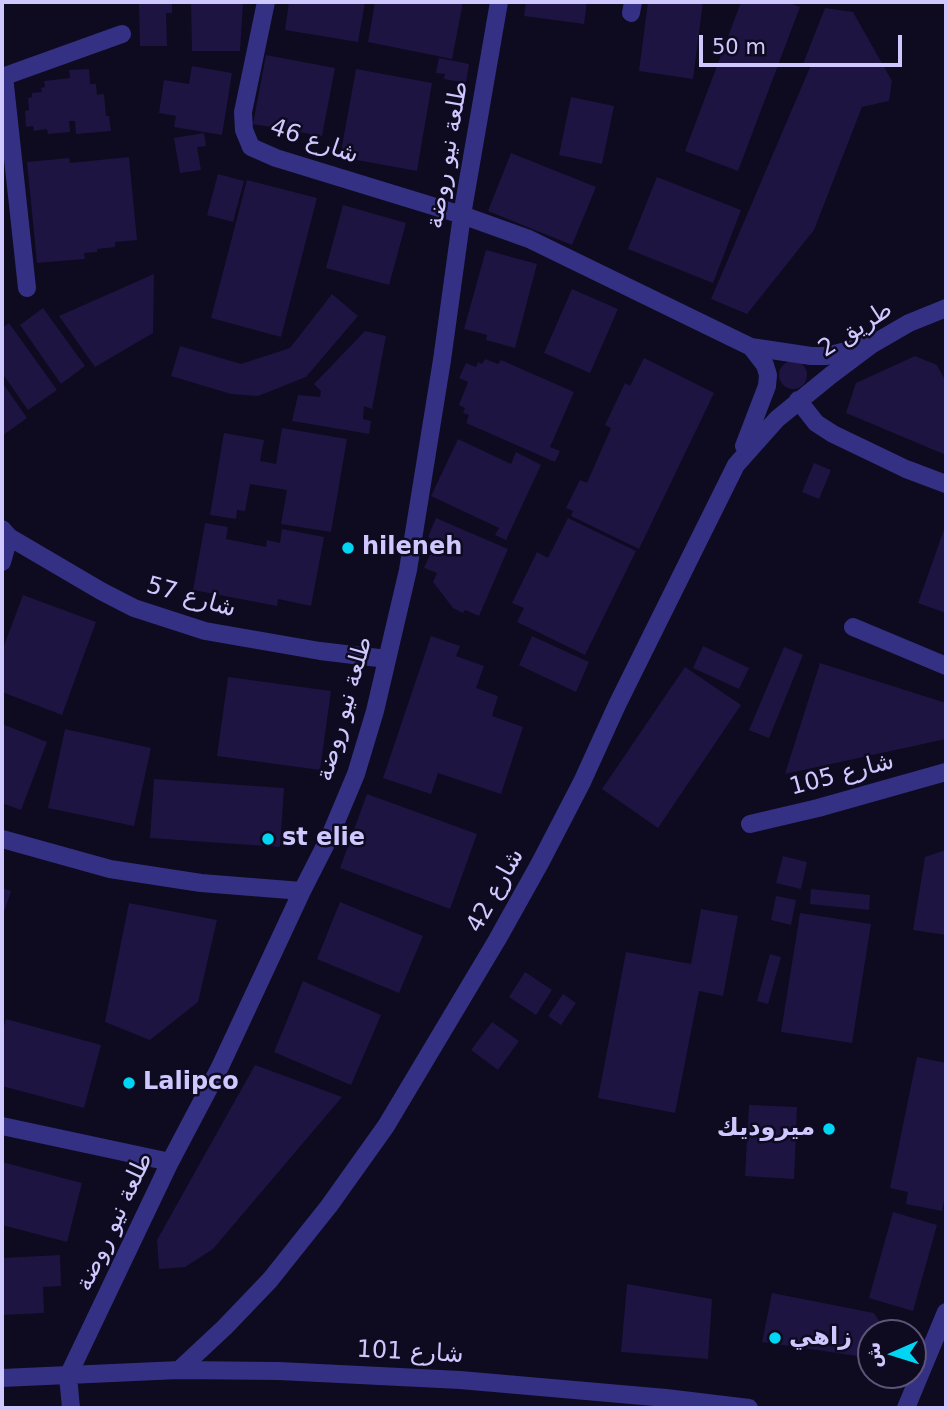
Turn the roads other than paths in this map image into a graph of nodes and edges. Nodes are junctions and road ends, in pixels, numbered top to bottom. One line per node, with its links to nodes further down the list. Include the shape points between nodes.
1 (266, 2): 5 (street, شارع 46, via 243,112 251,147)
2 (499, 2): 5 (street, طلعة نيو روضة)
3 (122, 34): 4 (street)
4 (3, 77): 6 (street)
5 (461, 215): 9 (street, via 529,239); 16 (street, طلعة نيو روضة, via 426,468)
6 (27, 288)
7 (946, 308): 8 (street, طريق 2)
8 (872, 345): 9 (street, via 826,356); 10 (street, طريق 2)
9 (751, 347): 11 (street, via 765,365 767,387)
10 (798, 400): 11 (street, شارع 42); 12 (street, via 816,423 833,434)
11 (736, 465): 25 (street, شارع 42, via 540,863 386,1126 270,1280)
12 (946, 484)
13 (6, 533): 14 (street); 16 (street, شارع 57, via 101,592 173,621 249,639)
14 (2, 562)
15 (853, 627): 17 (street)
16 (387, 659): 21 (street, طلعة نيو روضة, via 356,774)
17 (946, 666)
18 (946, 772): 19 (street, شارع 105)
19 (750, 824)
20 (2, 839): 21 (street, via 110,869 201,883)
21 (302, 891): 23 (street, طلعة نيو روضة)
22 (2, 1126): 23 (street)
23 (170, 1162): 26 (street, طلعة نيو روضة)
24 (946, 1312): 30 (street)
25 (179, 1370): 26 (street, شارع 101); 29 (street, شارع 101, via 460,1380)
26 (68, 1376): 27 (street, شارع 101); 28 (street)
27 (2, 1378)
28 (71, 1408)
29 (749, 1408)
30 (906, 1408)

